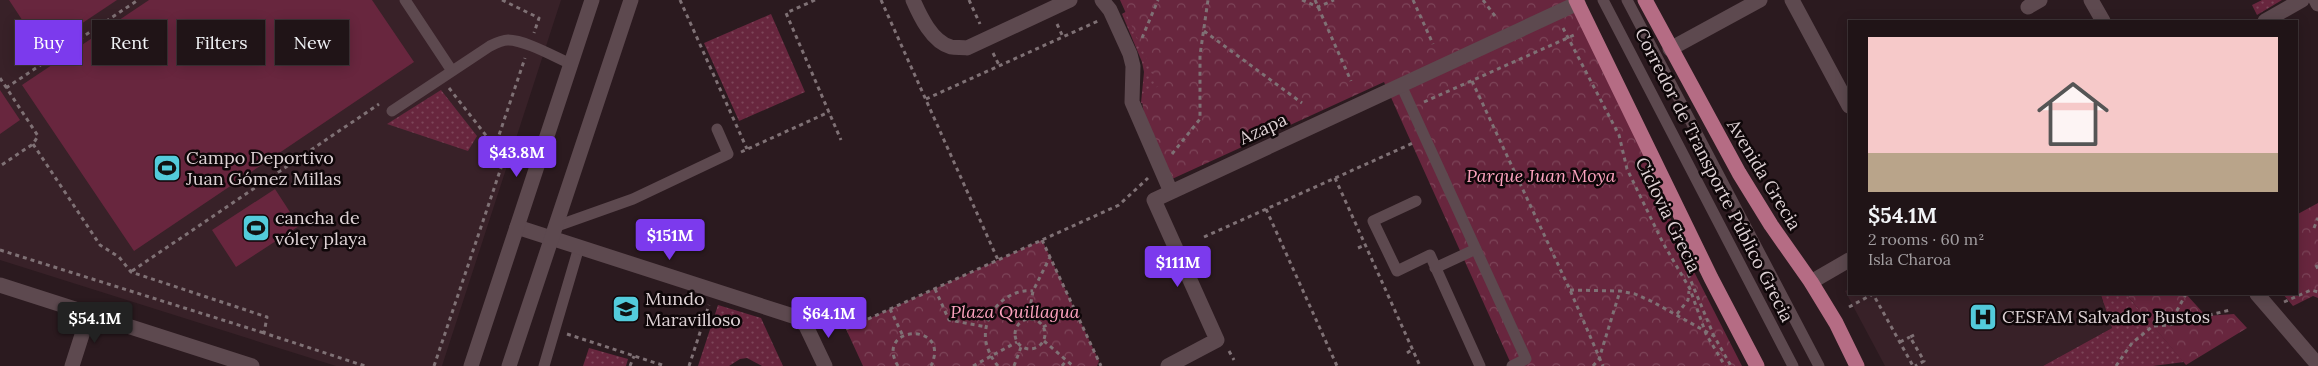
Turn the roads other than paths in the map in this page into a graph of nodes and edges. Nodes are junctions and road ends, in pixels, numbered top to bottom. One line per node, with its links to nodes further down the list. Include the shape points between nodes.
1 (405, 0): 21 (lane)
2 (592, 0): 20 (street)
3 (631, 0): 29 (street)
4 (914, 0): 5 (street, via 936,38 950,47 967,48)
5 (1070, 0)
6 (1102, 0): 26 (street, via 1112,14 1132,60 1131,90 1136,116)
7 (1603, 0): 50 (lane, Corredor de Transporte Público Grecia)
8 (1627, 0): 51 (lane, Corredor de Transporte Público Grecia)
9 (1645, 0): 19 (main road, Avenida Grecia)
10 (1760, 0): 19 (street)
11 (1792, 0): 23 (street)
12 (2091, 0): 17 (street)
13 (2302, 0): 18 (street)
14 (2316, 0): 16 (street)
15 (1577, 2): 22 (street, Azapa); 49 (main road)
16 (2318, 4)
17 (2102, 20)
18 (2267, 20)
19 (1670, 48): 34 (main road, Avenida Grecia, via 1755,201)
20 (571, 64): 21 (lane, via 511,40 490,46); 28 (street)
21 (452, 71): 24 (lane)
22 (1401, 85): 26 (street, Azapa); 31 (lane)
23 (1848, 104)
24 (392, 110)
25 (717, 129): 29 (lane, via 728,154)
26 (1170, 192): 46 (street, Azapa, via 1154,200 1218,340)
27 (1416, 201): 33 (lane, via 1374,220 1396,271 1430,255)
28 (517, 226): 29 (street); 42 (street)
29 (555, 232): 30 (street); 43 (street)
30 (579, 247): 44 (lane); 45 (street, via 796,316 806,326)
31 (1476, 249): 33 (lane); 48 (lane, via 1526,359)
32 (1848, 261): 34 (street)
33 (1435, 268): 47 (lane)
34 (1811, 282): 52 (main road, Avenida Grecia)
35 (0, 285): 37 (street)
36 (2258, 295): 39 (street)
37 (89, 314): 38 (street); 40 (street)
38 (224, 362): 41 (street)
39 (2318, 364)
40 (72, 366)
41 (252, 366)
42 (471, 366)
43 (510, 366)
44 (544, 366)
45 (825, 366)
46 (1168, 366)
47 (1480, 366)
48 (1512, 366)
49 (1757, 366)
50 (1793, 366)
51 (1819, 366)
52 (1857, 366)

